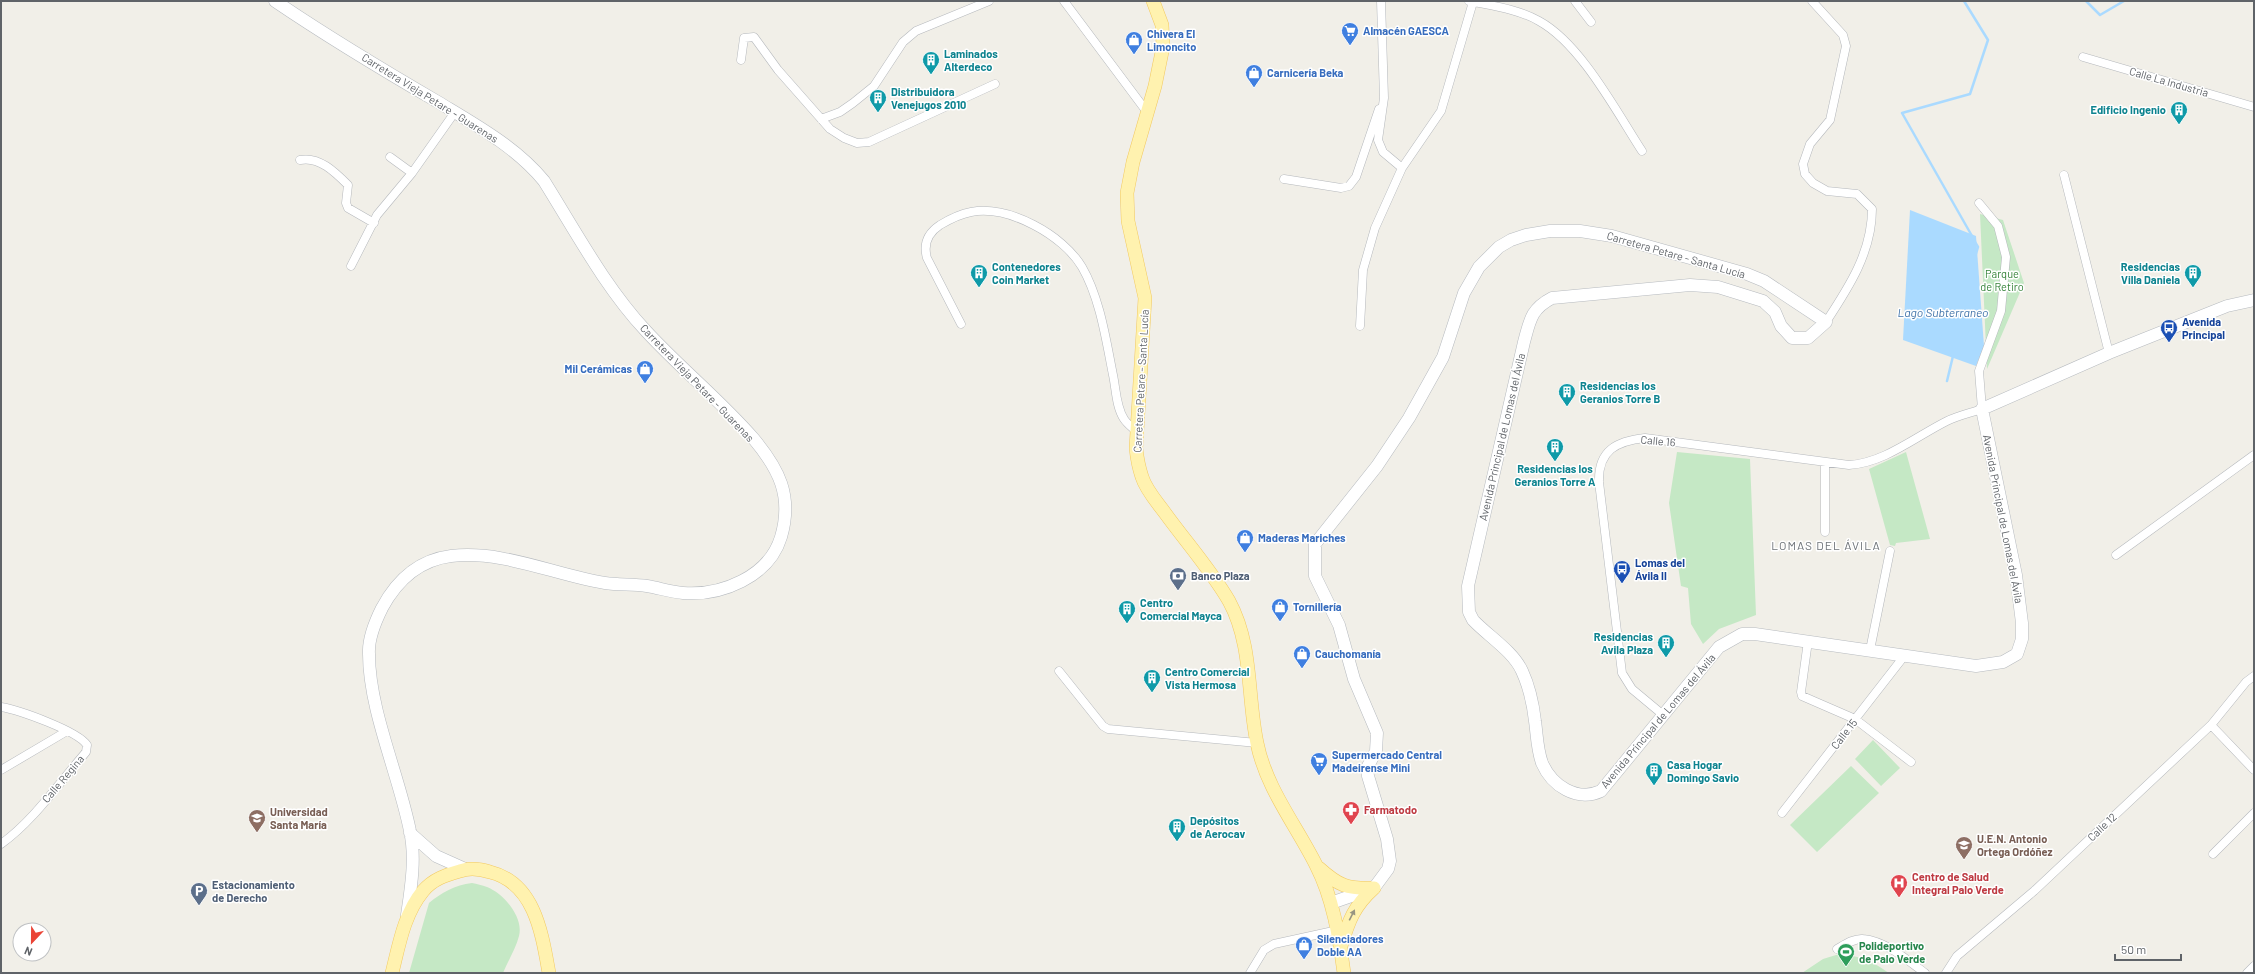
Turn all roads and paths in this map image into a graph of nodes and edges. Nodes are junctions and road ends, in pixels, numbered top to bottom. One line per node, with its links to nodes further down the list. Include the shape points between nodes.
1 (275, 1): 17 (street, Carretera Vieja Petare - Guarenas)
2 (988, 1): 19 (street, via 916,31 904,42 874,86 840,112)
3 (1064, 1): 18 (street)
4 (1153, 1): 10 (main road, Carretera Petare - Santa Lucía)
5 (1163, 1): 10 (main road)
6 (1381, 1): 15 (street)
7 (1471, 1): 20 (street, via 1518,12 1556,31 1577,53); 23 (street, via 1441,111)
8 (1575, 1): 11 (street)
9 (1812, 1): 31 (street, via 1843,35 1846,46 1830,120 1810,144 1803,164 1805,174 1813,183 1827,191 1857,194 1872,209 1872,223 1863,260)
10 (1160, 22): 18 (main road, Carretera Petare - Santa Lucía, via 1163,47)
11 (1591, 22)
12 (2083, 57): 16 (street, Calle La Industria)
13 (741, 60): 19 (street, via 744,38 754,37 778,70)
14 (995, 84): 19 (street, via 869,142 844,138)
15 (1384, 93): 23 (street, via 1378,140 1383,152); 26 (street, via 1356,177 1349,186 1341,188)
16 (2254, 106)
17 (455, 112): 24 (street); 58 (street, Carretera Vieja Petare - Guarenas, via 483,128 544,181 629,311 725,408 764,452 780,478 786,513 779,542 773,555 764,565 740,582 702,593 605,583 505,559 471,555 435,559 420,565 408,574 388,597 380,612 368,652 372,689)
18 (1147, 112): 36 (main road, Carretera Petare - Santa Lucía, via 1127,193 1128,221 1145,298)
19 (821, 119)
20 (1642, 151)
21 (390, 157): 24 (street)
22 (300, 160): 28 (street, via 307,159 323,164 340,178 348,185 348,208)
23 (1402, 168): 33 (street, via 1375,228 1363,270)
24 (412, 173): 28 (street)
25 (2064, 175): 34 (street)
26 (1284, 179)
27 (1979, 203): 35 (street, via 1998,226 2006,256 2001,311 1979,371)
28 (374, 223): 29 (street)
29 (351, 266)
30 (2254, 300): 34 (street, via 2227,306)
31 (1826, 322): 48 (street, Avenida Principal de Lomas del Ávila, via 1808,338 1792,338 1781,326 1775,312 1763,301 1718,287 1690,285 1552,298 1541,304 1531,317 1468,586 1469,612 1522,670 1530,694 1542,763 1563,788 1580,795 1601,791); 63 (street, Carretera Petare - Santa Lucía, via 1764,281 1747,274 1612,236 1580,231 1550,231 1526,235 1510,240 1480,267 1464,293 1443,357 1408,418 1377,466 1315,544 1315,576 1339,625 1354,679 1377,733 1376,751 1367,768 1387,839 1390,861 1384,878)
32 (961, 324): 36 (street, via 927,258 924,248 928,237 952,218 978,211 991,211 1022,219 1048,234 1071,252 1082,268 1103,328 1119,406 1124,419)
33 (1360, 326)
34 (2109, 353): 35 (street)
35 (1982, 409): 38 (street, Calle 16, via 1948,420 1879,458 1849,465); 44 (street, Avenida Principal de Lomas del Ávila, via 2016,575 2022,639 2016,654 2003,662 1991,664 1976,666)
36 (1137, 432): 52 (main road, Carretera Petare - Santa Lucía, via 1136,448 1142,479 1228,601 1240,626 1246,649)
37 (2254, 455): 41 (street)
38 (1825, 462): 39 (street); 48 (street, Calle 16, via 1645,438 1630,439 1618,444 1603,459 1599,468 1599,482 1622,673 1632,689)
39 (1825, 532)
40 (1890, 551): 43 (street)
41 (2116, 555)
42 (1808, 641): 43 (street, Avenida Principal de Lomas del Ávila); 48 (street, Avenida Principal de Lomas del Ávila, via 1755,634 1742,634 1730,639 1719,647); 49 (street, via 1802,696)
43 (1870, 650): 44 (street, Avenida Principal de Lomas del Ávila)
44 (1905, 655): 49 (street, Calle 15)
45 (1059, 670): 52 (street, via 1108,729)
46 (2254, 676): 50 (street, Calle 12, via 2246,682)
47 (1, 706): 51 (street, Calle Regina)
48 (1662, 714)
49 (1856, 720): 53 (street); 56 (street, Calle 15)
50 (2211, 725): 55 (street); 75 (street, Calle 12, via 2034,891 1957,956)
51 (67, 731): 54 (street); 59 (street, Calle Regina, via 84,739 88,745 86,752 33,814)
52 (1257, 743): 61 (main road, Carretera Petare - Santa Lucía, via 1274,791)
53 (1911, 762)
54 (1, 770)
55 (2254, 770)
56 (1782, 813)
57 (2254, 813): 60 (street)
58 (410, 832): 62 (street, via 436,856); 65 (street, Carretera Vieja Petare - Guarenas, via 412,866)
59 (1, 844)
60 (2213, 854)
61 (1317, 866): 63 (main road, via 1346,888); 64 (main road)
62 (465, 869): 65 (main road, via 429,884); 71 (main road, via 482,870 502,876 525,895 536,915)
63 (1374, 888): 64 (street); 67 (main road, one-way to 63, via 1355,908)
64 (1330, 903): 66 (main road)
65 (407, 915): 70 (main road)
66 (1338, 930): 67 (main road); 72 (street, via 1274,944 1264,950)
67 (1341, 947): 73 (main road)
68 (1837, 949): 74 (street, via 1862,939 1896,952)
69 (2254, 966): 76 (street)
70 (392, 973)
71 (549, 973)
72 (1250, 973)
73 (1344, 973)
74 (1925, 973)
75 (1946, 973)
76 (2247, 973)

